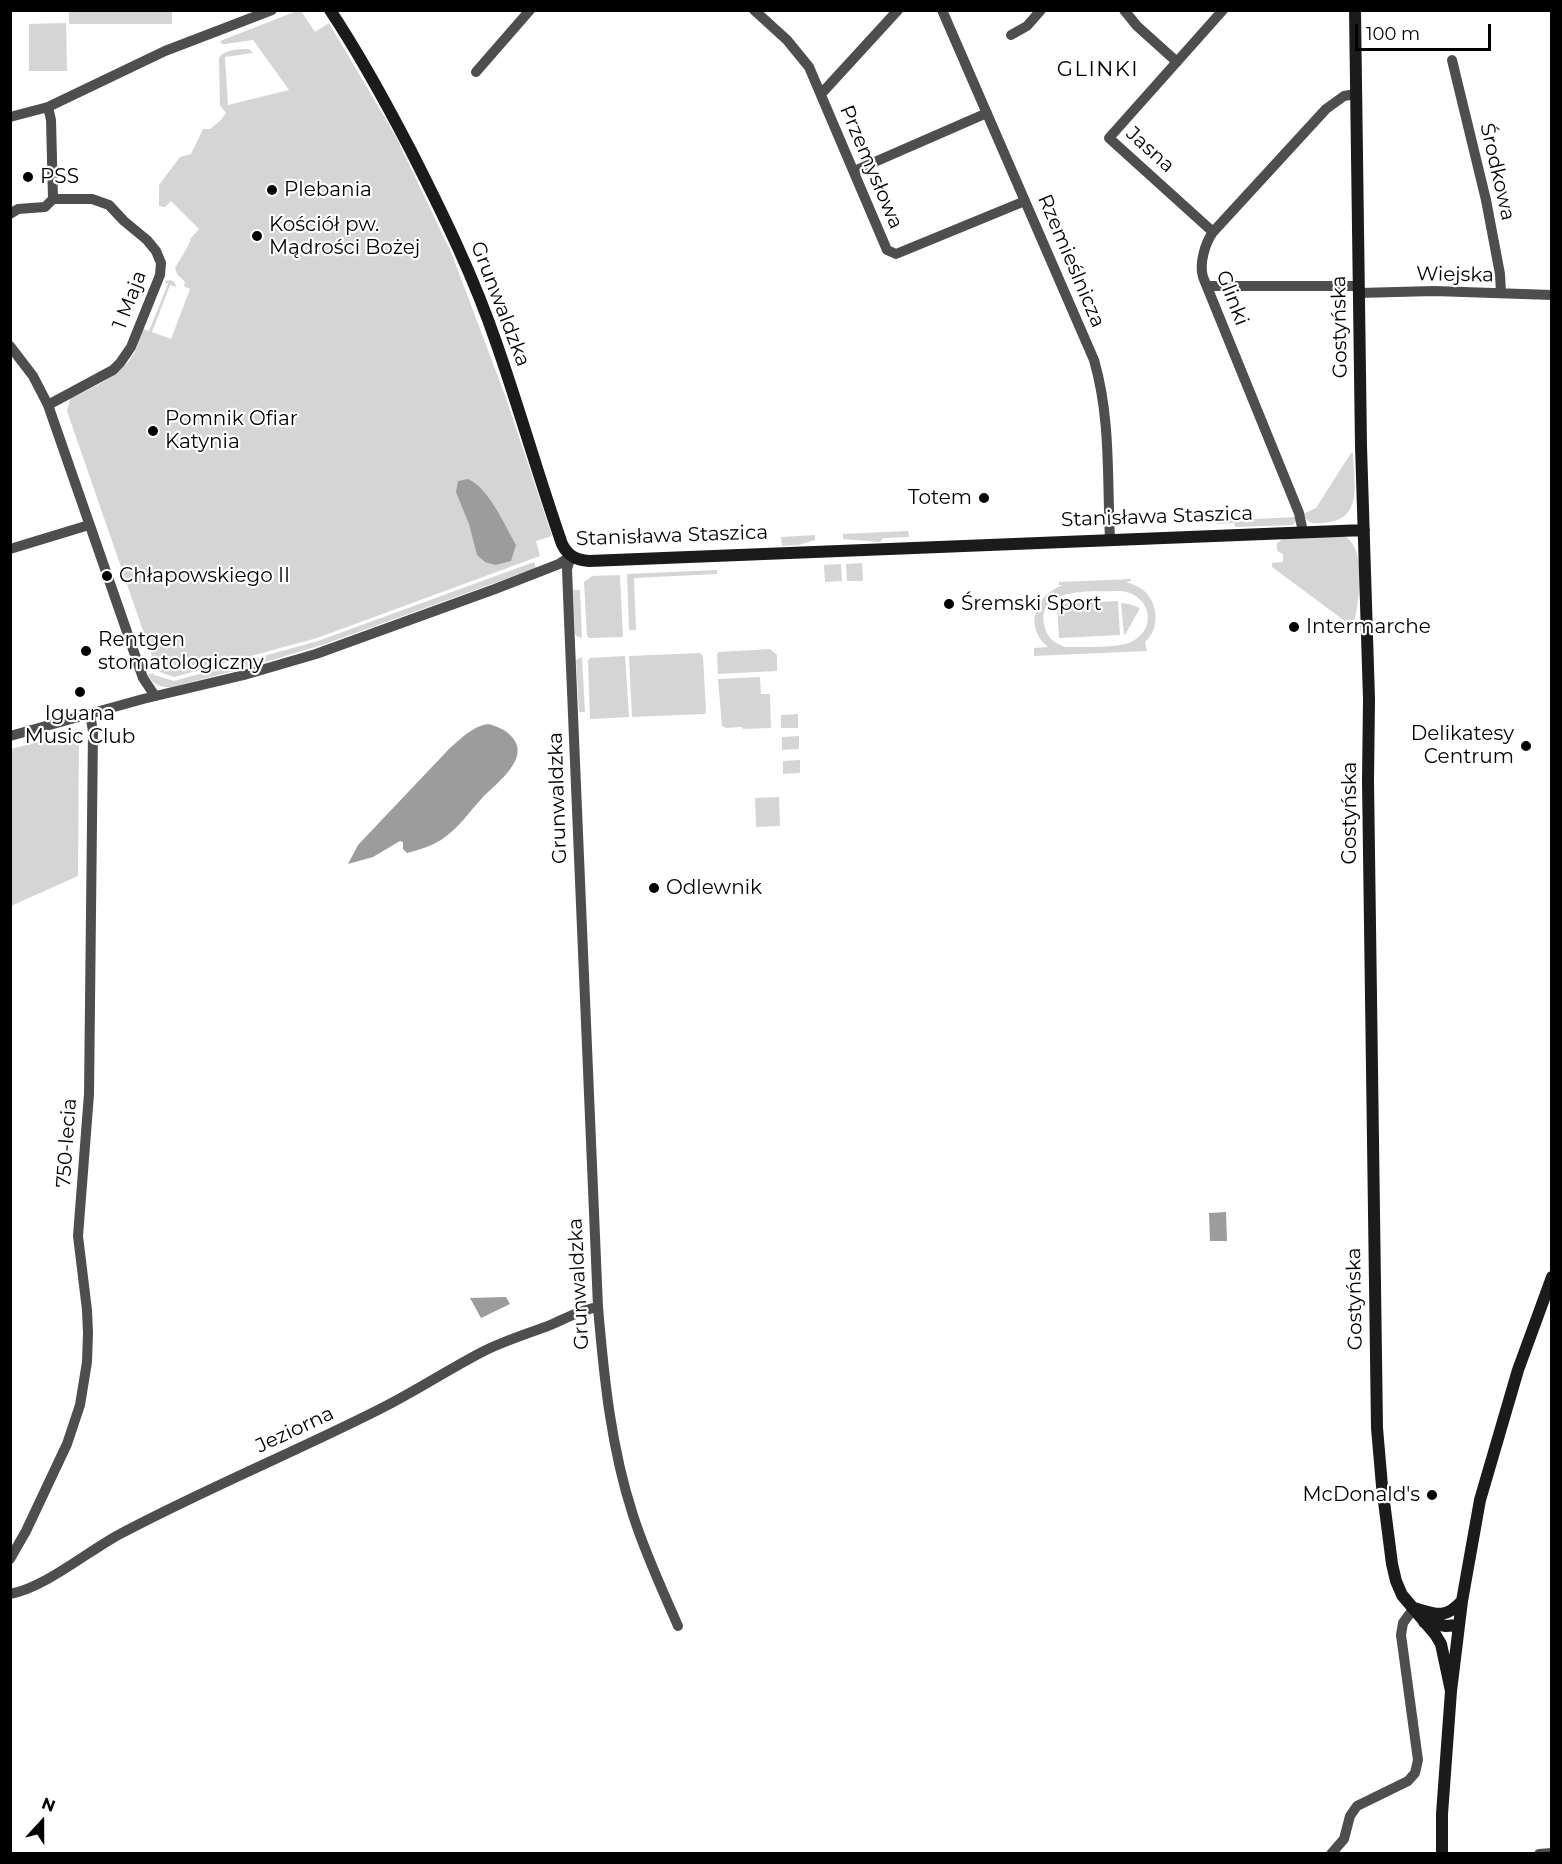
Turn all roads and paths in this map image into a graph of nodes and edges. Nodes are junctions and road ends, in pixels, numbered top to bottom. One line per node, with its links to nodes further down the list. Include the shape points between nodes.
1 (272, 10): 17 (street, via 165,51)
2 (330, 10): 36 (main road, Grunwaldzka, via 362,59 460,253 497,344 562,544)
3 (530, 10): 14 (street)
4 (754, 10): 15 (street, Przemysłowa, via 809,67)
5 (898, 10): 15 (street)
6 (942, 10): 18 (street, Rzemieślnicza)
7 (1041, 10): 11 (street, via 1027,26)
8 (1124, 10): 13 (street)
9 (1223, 10): 13 (street, Jasna)
10 (1355, 10): 16 (main road, Gostyńska)
11 (1011, 35)
12 (1452, 60): 27 (street, Środkowa, via 1486,200)
13 (1177, 62): 24 (street, Jasna, via 1109,138)
14 (476, 72)
15 (821, 94): 20 (street, Przemysłowa)
16 (1356, 94): 24 (street, Glinki, via 1344,96 1326,109); 26 (main road, Gostyńska)
17 (48, 107): 19 (street); 21 (street)
18 (987, 113): 20 (street); 22 (street, Rzemieślnicza)
19 (10, 117)
20 (854, 171): 22 (street, Przemysłowa, via 887,250 896,254)
21 (53, 199): 23 (street, 1 Maja, via 45,207 18,209); 30 (street, 1 Maja, via 92,199 109,205 147,240 161,263 160,276 132,347 120,363)
22 (1025, 201): 34 (street, Rzemieślnicza, via 1094,360 1101,385)
23 (10, 214)
24 (1213, 231): 25 (street, Glinki, via 1202,269)
25 (1207, 286): 26 (street, Wiejska); 33 (street, Glinki, via 1299,513)
26 (1359, 289): 27 (street, Wiejska); 32 (main road, Gostyńska)
27 (1501, 293): 28 (street, Wiejska)
28 (1551, 295)
29 (10, 346): 30 (street, via 33,376)
30 (48, 405): 31 (street)
31 (89, 525): 35 (street); 37 (street, via 143,678)
32 (1364, 530): 33 (main road, Stanisława Staszica); 45 (main road, Gostyńska, via 1377,1428 1394,1572 1402,1595)
33 (1303, 532): 34 (main road, Stanisława Staszica)
34 (1110, 539): 36 (main road, Stanisława Staszica, via 589,561)
35 (10, 549)
36 (571, 556): 37 (street, Stanisława Staszica, via 560,564 340,646); 41 (street, Grunwaldzka, via 567,568)
37 (155, 696): 38 (street, Stanisława Staszica)
38 (90, 714): 39 (street, Stanisława Staszica); 42 (street, 750-lecia, via 93,731 88,1094 78,1236 87,1310 87,1362 80,1405 67,1444)
39 (10, 736)
40 (1551, 1277): 44 (main road, Gostyńska, via 1518,1370 1480,1500)
41 (598, 1307): 43 (street, Jeziorna, via 489,1348 371,1414 195,1495 116,1535 44,1581); 49 (street, Grunwaldzka, via 606,1393 627,1496)
42 (10, 1559)
43 (10, 1594)
44 (1462, 1601): 46 (main road); 48 (main road, Gostyńska)
45 (1414, 1608): 46 (main road); 47 (main road, Gostyńska); 52 (street, via 1403,1623 1401,1635 1418,1760 1415,1773 1408,1781 1357,1806 1344,1839)
46 (1443, 1615): 48 (main road)
47 (1424, 1622): 48 (main road); 50 (main road, Gostyńska, via 1441,1644)
48 (1458, 1625): 50 (main road, Gostyńska)
49 (678, 1626)
50 (1450, 1691): 53 (main road, Gostyńska)
51 (1551, 1853): 54 (street)
52 (1331, 1854)
53 (1442, 1854)
54 (1539, 1854)

